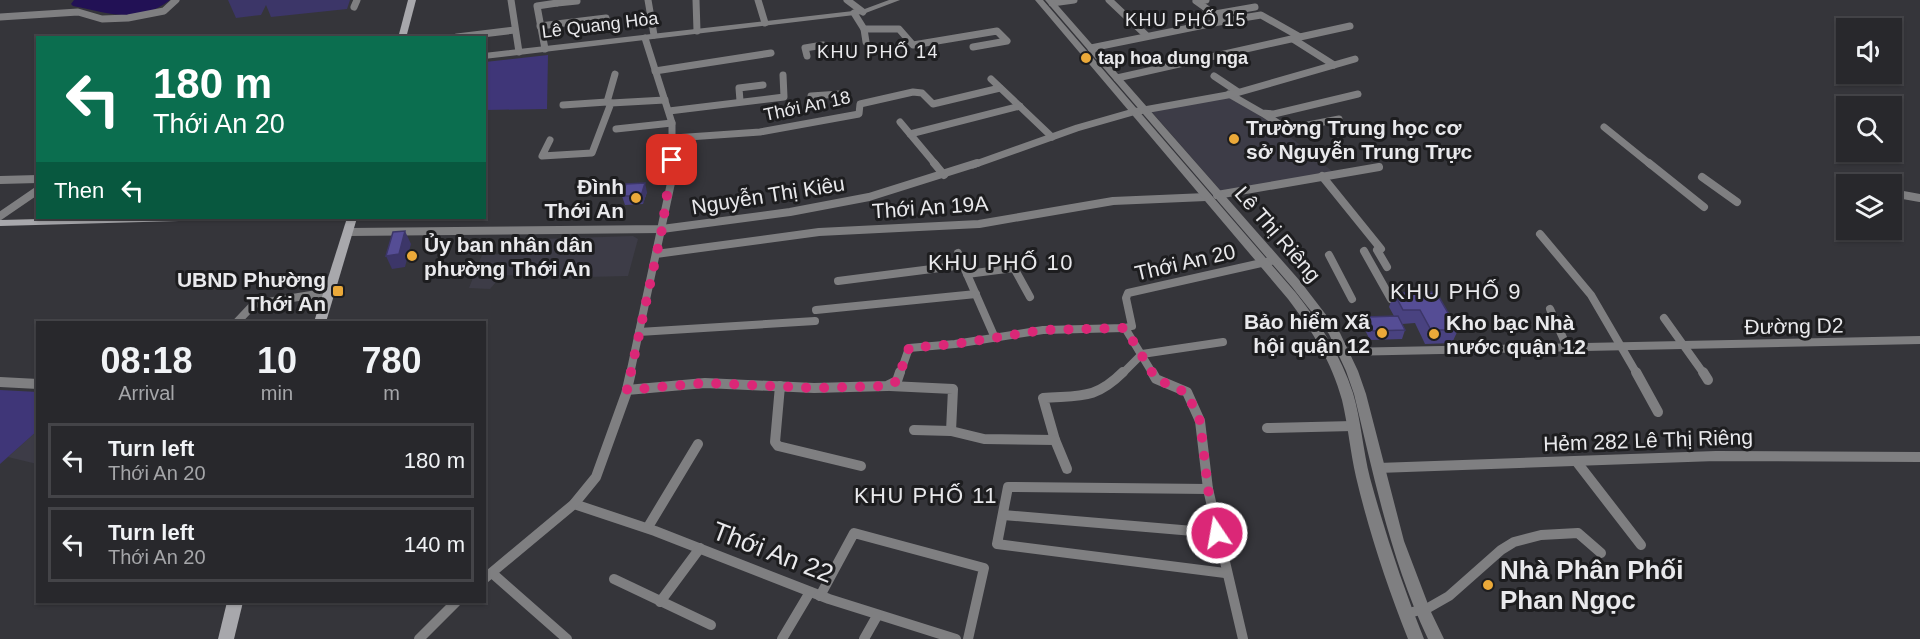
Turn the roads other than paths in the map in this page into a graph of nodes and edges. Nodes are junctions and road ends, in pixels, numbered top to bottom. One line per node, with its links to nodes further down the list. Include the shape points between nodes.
1 (176, 0): 19 (street, via 164,11 128,18 92,17 78,12)
2 (412, 0): 28 (main road)
3 (511, 0): 26 (street)
4 (648, 0): 30 (street)
5 (696, 0): 27 (street)
6 (758, 0): 22 (street)
7 (847, 0): 17 (street)
8 (896, 0): 17 (street, Lê Quang Hòa)
9 (1039, 0): 63 (street, Lê Thị Riêng)
10 (1074, 0): 15 (street)
11 (1109, 0): 31 (street)
12 (1206, 0): 18 (street, via 1196,1)
13 (577, 1): 14 (street)
14 (557, 2): 23 (street, via 537,6)
15 (1050, 2): 36 (street, Lê Thị Riêng)
16 (1255, 7): 18 (street)
17 (859, 13): 22 (street, Lê Quang Hòa); 25 (street)
18 (1215, 14): 21 (street)
19 (0, 17)
20 (606, 18): 23 (street)
21 (1224, 21): 31 (street); 32 (street, via 1261,15)
22 (765, 23): 27 (street, Lê Quang Hòa)
23 (540, 26): 37 (street)
24 (1350, 26): 32 (street)
25 (864, 29): 33 (street); 35 (street, via 899,29 913,45 997,31 1007,40)
26 (515, 30): 29 (street); 38 (street)
27 (696, 31): 30 (street, Lê Quang Hòa)
28 (403, 36)
29 (465, 36)
30 (650, 36): 37 (street, Lê Quang Hòa); 44 (street)
31 (1147, 36): 36 (street)
32 (1296, 38): 43 (street); 48 (street)
33 (866, 42)
34 (823, 45): 41 (street, via 806,48)
35 (973, 47)
36 (1091, 48): 48 (street, Lê Thị Riêng)
37 (544, 49): 38 (street, Lê Quang Hòa)
38 (519, 52): 40 (street, Lê Quang Hòa)
39 (771, 53): 44 (street)
40 (486, 56)
41 (807, 56)
42 (1355, 59): 43 (street, Nguyễn Thị Kiêu)
43 (1334, 65): 52 (street, Nguyễn Thị Kiêu)
44 (655, 70): 57 (street)
45 (615, 74): 59 (street)
46 (783, 75): 58 (street, via 784,97)
47 (1214, 76): 52 (street)
48 (1117, 78): 63 (street, Lê Thị Riêng)
49 (991, 79): 51 (street)
50 (763, 85): 58 (street, via 739,87)
51 (1000, 88): 61 (street); 72 (street, Thới An 18, via 933,104 922,93 913,92 860,104 859,114 796,127)
52 (1238, 92): 54 (street, Nguyễn Thị Kiêu)
53 (840, 94): 56 (street)
54 (1229, 94): 63 (street, Nguyễn Thị Kiêu); 64 (street)
55 (1358, 94): 64 (street, via 1274,114)
56 (810, 96)
57 (665, 100): 59 (street); 62 (street)
58 (740, 101): 62 (street)
59 (609, 103): 60 (street); 73 (street, via 592,153 542,156)
60 (563, 105)
61 (1020, 106): 70 (street); 71 (street)
62 (669, 111): 67 (street)
63 (1138, 111): 71 (street, Nguyễn Thị Kiêu); 82 (street, Lê Thị Riêng)
64 (1262, 113): 65 (street, via 1287,129)
65 (1339, 119)
66 (900, 122): 70 (street)
67 (672, 123): 69 (street); 72 (street)
68 (1604, 127): 85 (street)
69 (616, 129)
70 (910, 135): 75 (street)
71 (1052, 137): 75 (street, Nguyễn Thị Kiêu)
72 (674, 138): 90 (street)
73 (550, 140)
74 (1379, 166): 76 (street, Thới An 19A)
75 (944, 175): 90 (street, Nguyễn Thị Kiêu, via 790,212)
76 (1322, 176): 82 (street, Thới An 19A); 98 (street, via 1379,249)
77 (1702, 177): 84 (street)
78 (36, 179): 79 (street)
79 (0, 180)
80 (36, 191): 86 (street)
81 (1902, 195): 83 (street)
82 (1212, 196): 95 (street, Thới An 19A, via 1113,201 979,224 819,232); 97 (street, Lê Thị Riêng)
83 (1920, 198)
84 (1737, 202)
85 (1704, 207)
86 (0, 216)
87 (143, 219): 89 (main road)
88 (352, 219): 91 (main road)
89 (0, 223)
90 (662, 229): 91 (street, Nguyễn Thị Kiêu); 95 (street)
91 (348, 232): 101 (main road)
92 (1540, 234): 118 (street, via 1591,292)
93 (1364, 251): 105 (street)
94 (958, 253): 99 (street)
95 (656, 254): 113 (street)
96 (1329, 255): 104 (street)
97 (1269, 262): 112 (street, Thới An 20, via 1128,293 1132,326); 120 (street, Lê Thị Riêng, via 1320,315); 129 (street, Lê Thị Riêng, via 1328,350 1346,393)
98 (1387, 267)
99 (965, 270): 100 (street); 102 (street); 103 (street, via 1014,268)
100 (838, 281)
101 (330, 292): 109 (street, via 254,304); 110 (main road)
102 (976, 294): 107 (street); 114 (street)
103 (1030, 297)
104 (1352, 299)
105 (1391, 299)
106 (1550, 309): 119 (street)
107 (816, 310)
108 (1664, 318): 117 (street)
109 (238, 321)
110 (320, 321)
111 (815, 321): 113 (street)
112 (1125, 328): 114 (street, via 1044,330); 121 (street)
113 (639, 332): 127 (street)
114 (995, 338): 126 (street, via 909,348 897,381)
115 (1223, 342): 121 (street)
116 (1918, 343): 117 (street, Đường D2)
117 (1684, 346): 118 (street, Đường D2); 122 (street)
118 (1623, 348): 119 (street, Đường D2); 128 (street)
119 (1568, 349): 120 (street, Đường D2)
120 (1344, 352): 138 (street, Lê Thị Riêng, via 1360,394)
121 (1142, 354): 133 (street, via 1108,387 1095,394 1043,398); 140 (street, via 1156,379 1187,393 1200,421)
122 (1708, 380)
123 (0, 382): 124 (street)
124 (36, 384)
125 (780, 386): 126 (street); 127 (street, via 705,383); 137 (street, via 775,442 778,446)
126 (887, 386): 132 (street, via 953,389)
127 (627, 390): 141 (street, via 596,477)
128 (1658, 412)
129 (1353, 426): 130 (street); 156 (street, Lê Thị Riêng, via 1384,557)
130 (1267, 428)
131 (914, 430): 132 (street)
132 (951, 431): 133 (street, via 984,439)
133 (1056, 440): 139 (street)
134 (698, 444): 143 (street)
135 (1920, 457): 136 (street, Hẻm 282 Lê Thị Riêng, via 1768,455)
136 (1576, 461): 138 (street, Hẻm 282 Lê Thị Riêng); 145 (street)
137 (861, 466)
138 (1378, 468): 155 (street, Lê Thị Riêng, via 1397,541)
139 (1067, 469)
140 (1208, 489): 142 (street, via 1008,487); 144 (street)
141 (574, 504): 143 (street, Thới An 22); 149 (street)
142 (1003, 515): 144 (street); 148 (street, via 997,544)
143 (648, 527): 146 (street, Thới An 22)
144 (1217, 533): 148 (street)
145 (1641, 545)
146 (699, 548): 151 (street, Thới An 22); 152 (street)
147 (1601, 553): 155 (street, via 1578,533 1521,540 1505,546 1457,590)
148 (1225, 573): 166 (street)
149 (488, 576): 161 (street)
150 (614, 579): 152 (street)
151 (815, 594): 157 (street, Thới An 22); 162 (street); 165 (street, via 854,533 984,567 986,573)
152 (660, 602): 158 (street)
153 (235, 603): 159 (main road)
154 (455, 603): 160 (street)
155 (1423, 612): 156 (street); 168 (street, Lê Thị Riêng)
156 (1405, 614): 167 (street, Lê Thị Riêng)
157 (877, 616): 163 (street); 164 (street, Thới An 22)
158 (711, 625)
159 (226, 639)
160 (419, 639)
161 (567, 639)
162 (782, 639)
163 (864, 639)
164 (956, 639)
165 (968, 639)
166 (1243, 639)
167 (1416, 639)
168 (1436, 639)

